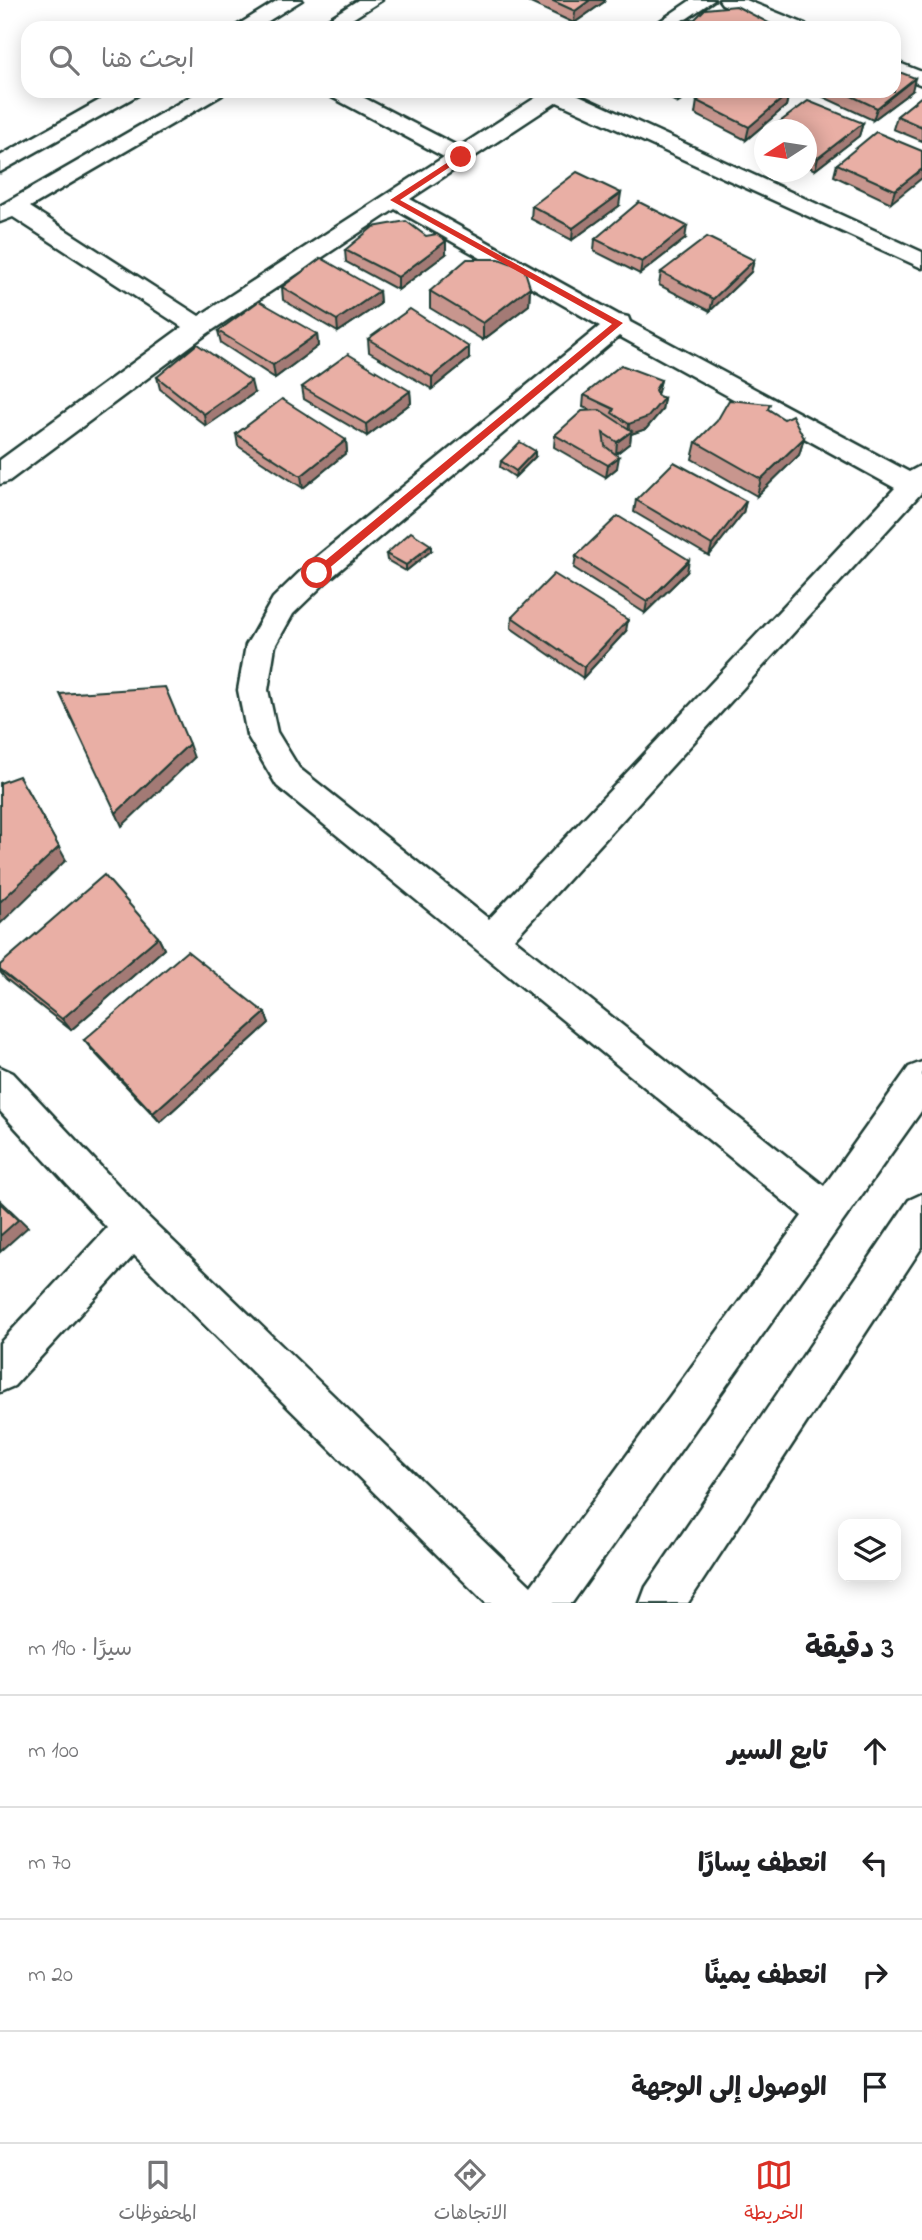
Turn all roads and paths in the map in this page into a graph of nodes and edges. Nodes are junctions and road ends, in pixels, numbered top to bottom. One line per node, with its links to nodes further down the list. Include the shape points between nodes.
1 (292, 0): 5 (street)
2 (372, 0): 6 (street)
3 (704, 0): 7 (street)
4 (729, 0): 8 (street)
5 (255, 21)
6 (336, 21)
7 (671, 21)
8 (781, 21)
9 (901, 70): 10 (street)
10 (922, 79)
11 (119, 98): 17 (street)
12 (203, 98): 19 (street)
13 (348, 98): 16 (street)
14 (548, 98): 16 (street)
15 (570, 98): 20 (street)
16 (461, 157): 18 (street)
17 (0, 165)
18 (394, 200): 21 (street); 22 (street)
19 (7, 211): 22 (street)
20 (922, 261)
21 (618, 323): 24 (street, via 744,396); 25 (street, via 317,573 283,606 261,645 253,690 262,735 288,777)
22 (199, 327): 23 (street)
23 (0, 474)
24 (917, 480): 25 (street)
25 (491, 941): 28 (street)
26 (922, 1079): 28 (street)
27 (0, 1085): 30 (street)
28 (828, 1213): 33 (street)
29 (922, 1213): 34 (street)
30 (133, 1228): 31 (street); 32 (street)
31 (0, 1372)
32 (517, 1603)
33 (545, 1603)
34 (662, 1603)

